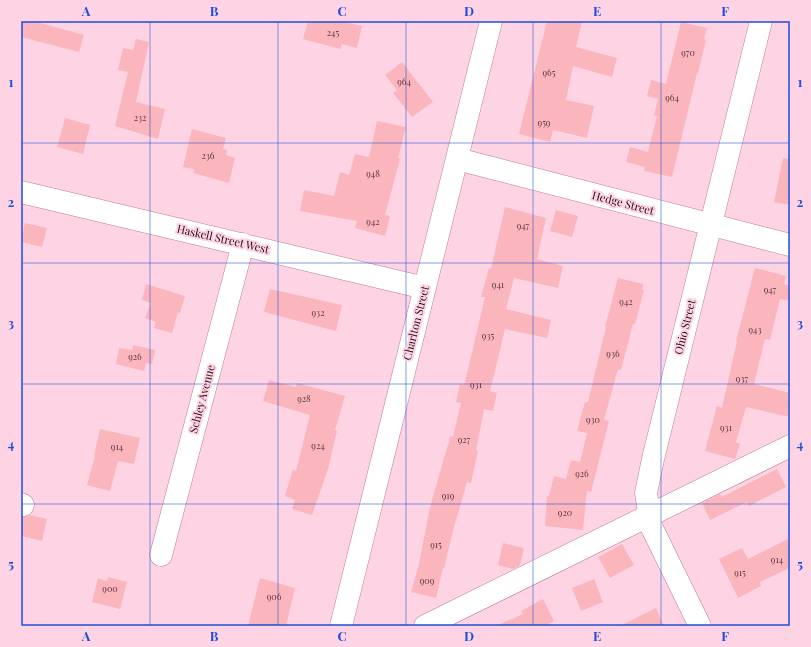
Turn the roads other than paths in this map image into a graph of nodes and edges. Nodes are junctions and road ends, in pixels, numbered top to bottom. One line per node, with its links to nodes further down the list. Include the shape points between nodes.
1 (491, 21): 3 (street, Charlton Street)
2 (762, 21): 5 (street, Ohio Street)
3 (457, 159): 5 (street, Hedge Street); 8 (street, Charlton Street)
4 (21, 192): 6 (street, Haskell Street West)
5 (711, 225): 7 (street, Hedge Street); 10 (street, Ohio Street, via 653,459 646,492)
6 (243, 244): 8 (street, Haskell Street West); 11 (street, Schley Avenue)
7 (790, 245)
8 (425, 288): 12 (street, Charlton Street)
9 (790, 446): 10 (street)
10 (649, 516): 13 (street); 14 (street, Ohio Street, via 651,526)
11 (161, 554)
12 (341, 626)
13 (425, 626)
14 (700, 626)

